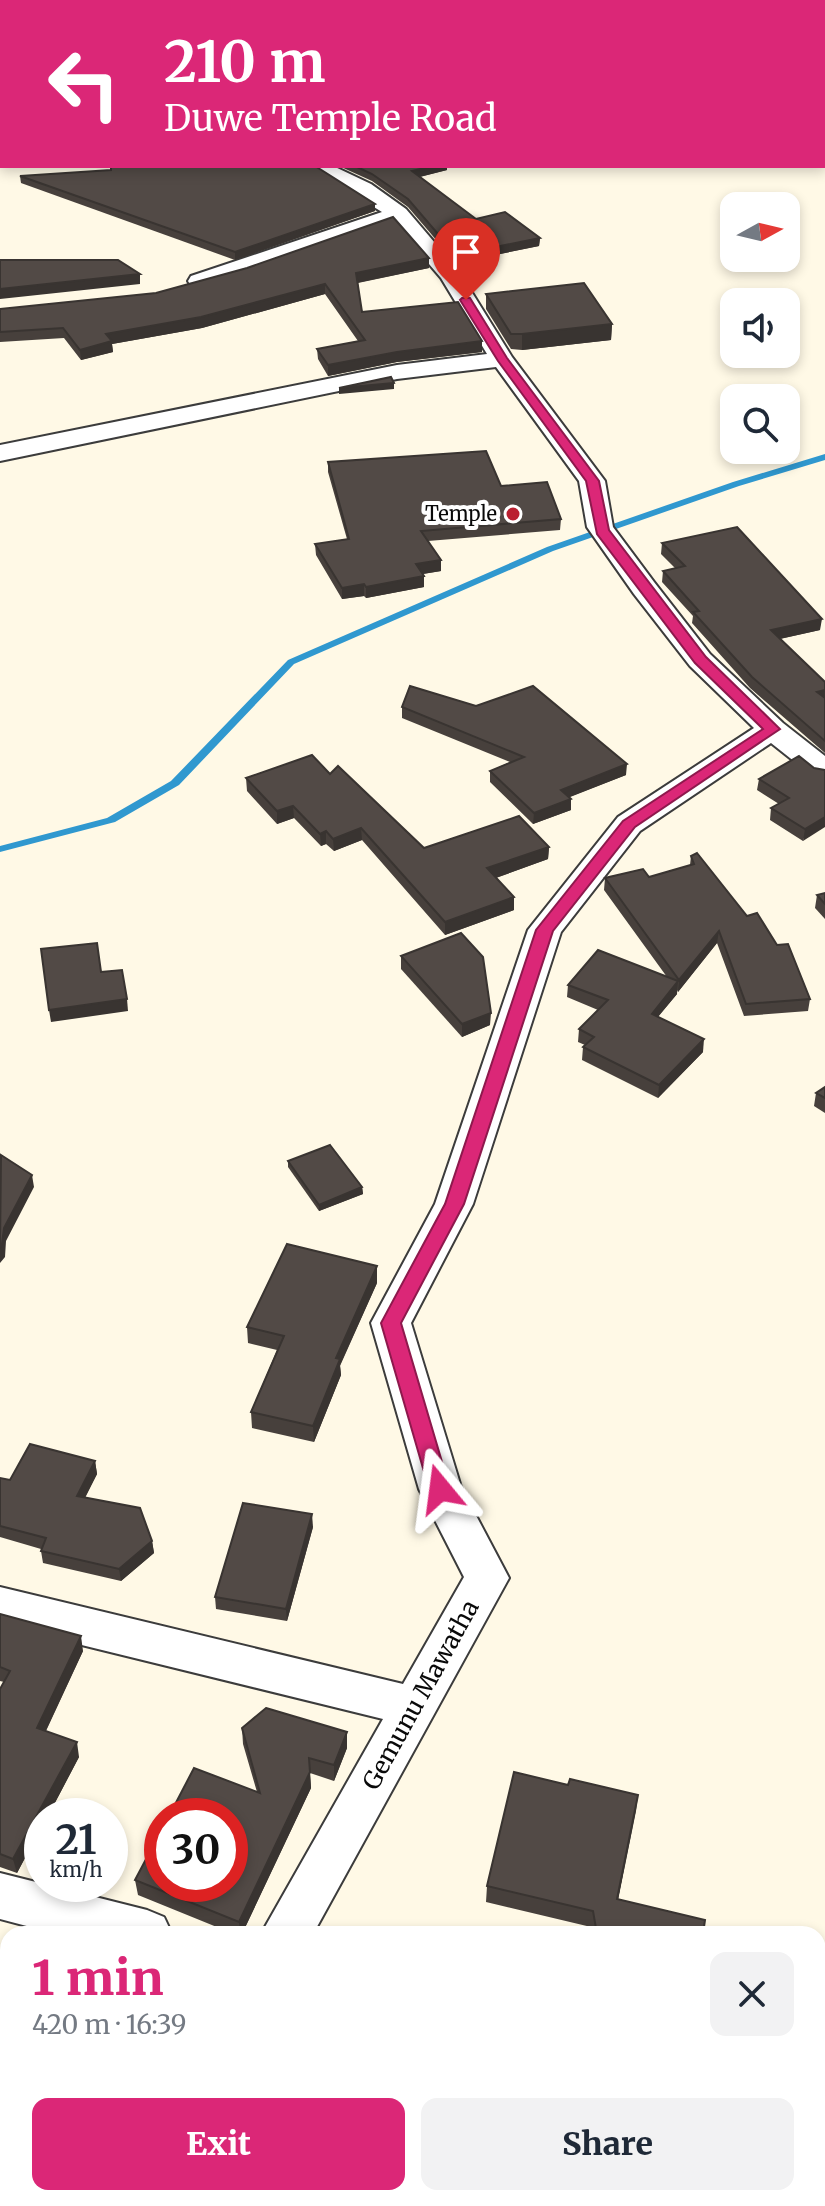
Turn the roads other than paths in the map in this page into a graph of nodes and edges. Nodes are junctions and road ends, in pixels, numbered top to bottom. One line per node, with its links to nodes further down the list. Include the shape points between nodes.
1 (321, 168): 2 (street)
2 (398, 214): 3 (street); 4 (street, via 450,275)
3 (184, 286)
4 (502, 359): 5 (street, via 397,372); 6 (street, via 592,481 602,531 700,660)
5 (0, 453)
6 (772, 729): 7 (street); 9 (street, Gemunu Mawatha, via 629,824 545,930 454,1204 391,1323 440,1489 487,1578)
7 (825, 771)
8 (0, 1606): 9 (street)
9 (414, 1707): 12 (street, Gemunu Mawatha)
10 (0, 1896): 11 (street)
11 (116, 1926)
12 (291, 1926)

